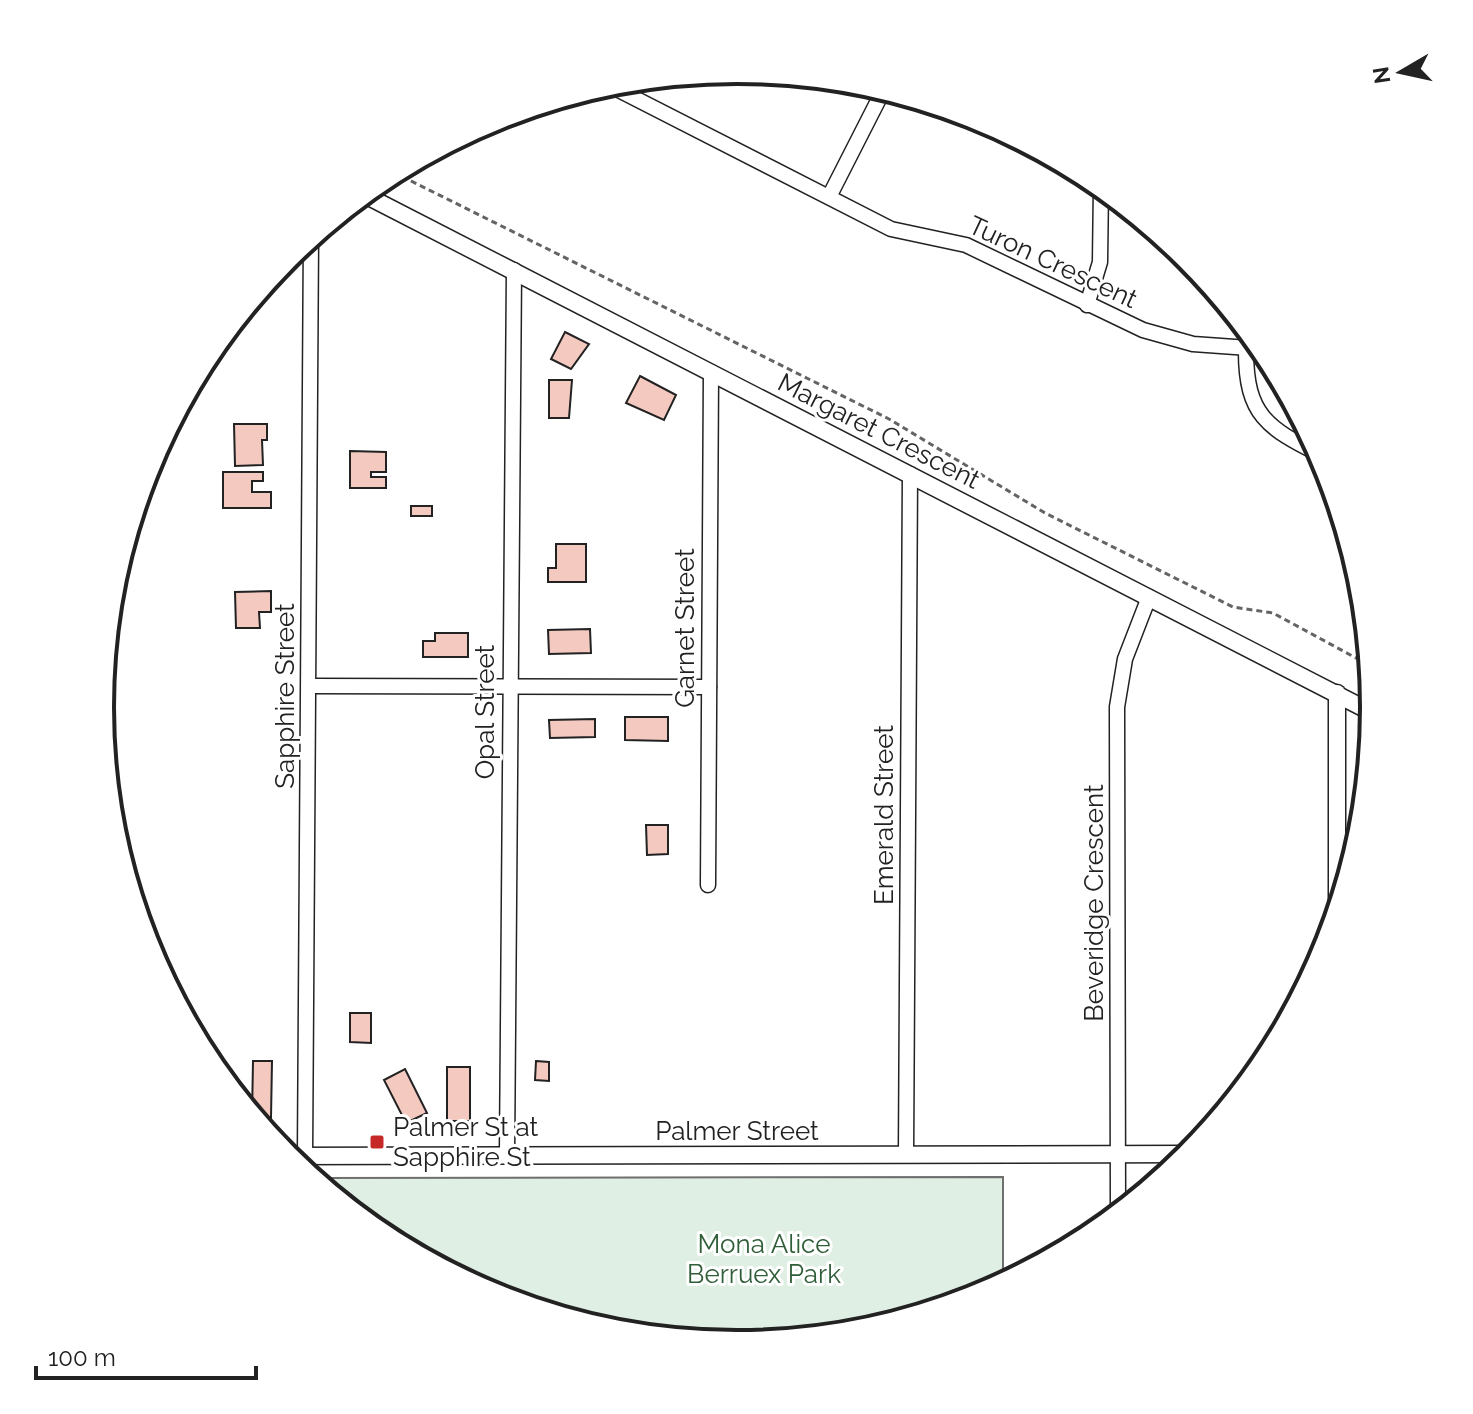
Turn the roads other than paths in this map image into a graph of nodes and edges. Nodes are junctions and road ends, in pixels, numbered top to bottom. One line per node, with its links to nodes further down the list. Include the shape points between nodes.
1 (627, 94): 3 (street, Turon Crescent)
2 (878, 101): 3 (street)
3 (830, 195): 8 (street, Turon Crescent, via 891,229 966,245)
4 (375, 200): 7 (street, Margaret Crescent)
5 (1101, 202): 8 (street, via 1100,262)
6 (311, 253): 14 (street, Sapphire Street)
7 (514, 270): 10 (street, Margaret Crescent); 15 (street, Opal Street)
8 (1087, 305): 9 (street, Turon Crescent, via 1143,330)
9 (1246, 351): 11 (street, via 1249,393 1265,422)
10 (711, 372): 12 (street, Margaret Crescent); 16 (street, Garnet Street)
11 (1300, 443)
12 (910, 474): 13 (street, Margaret Crescent); 23 (street, Emerald Street)
13 (1149, 597): 17 (street, Margaret Crescent); 24 (street, Beveridge Crescent, via 1125,659 1117,707)
14 (309, 686): 15 (street); 25 (street, Sapphire Street)
15 (509, 686): 16 (street); 21 (street, Opal Street)
16 (709, 687): 20 (street, Garnet Street)
17 (1337, 693): 18 (street, Margaret Crescent); 19 (street)
18 (1360, 706)
19 (1337, 871)
20 (708, 885)
21 (507, 1154): 23 (street, Palmer Street); 25 (street, Palmer Street)
22 (1170, 1154): 24 (street, Palmer Street)
23 (906, 1155): 24 (street, Palmer Street)
24 (1118, 1155): 26 (street, Beveridge Crescent)
25 (305, 1156)
26 (1118, 1199)

